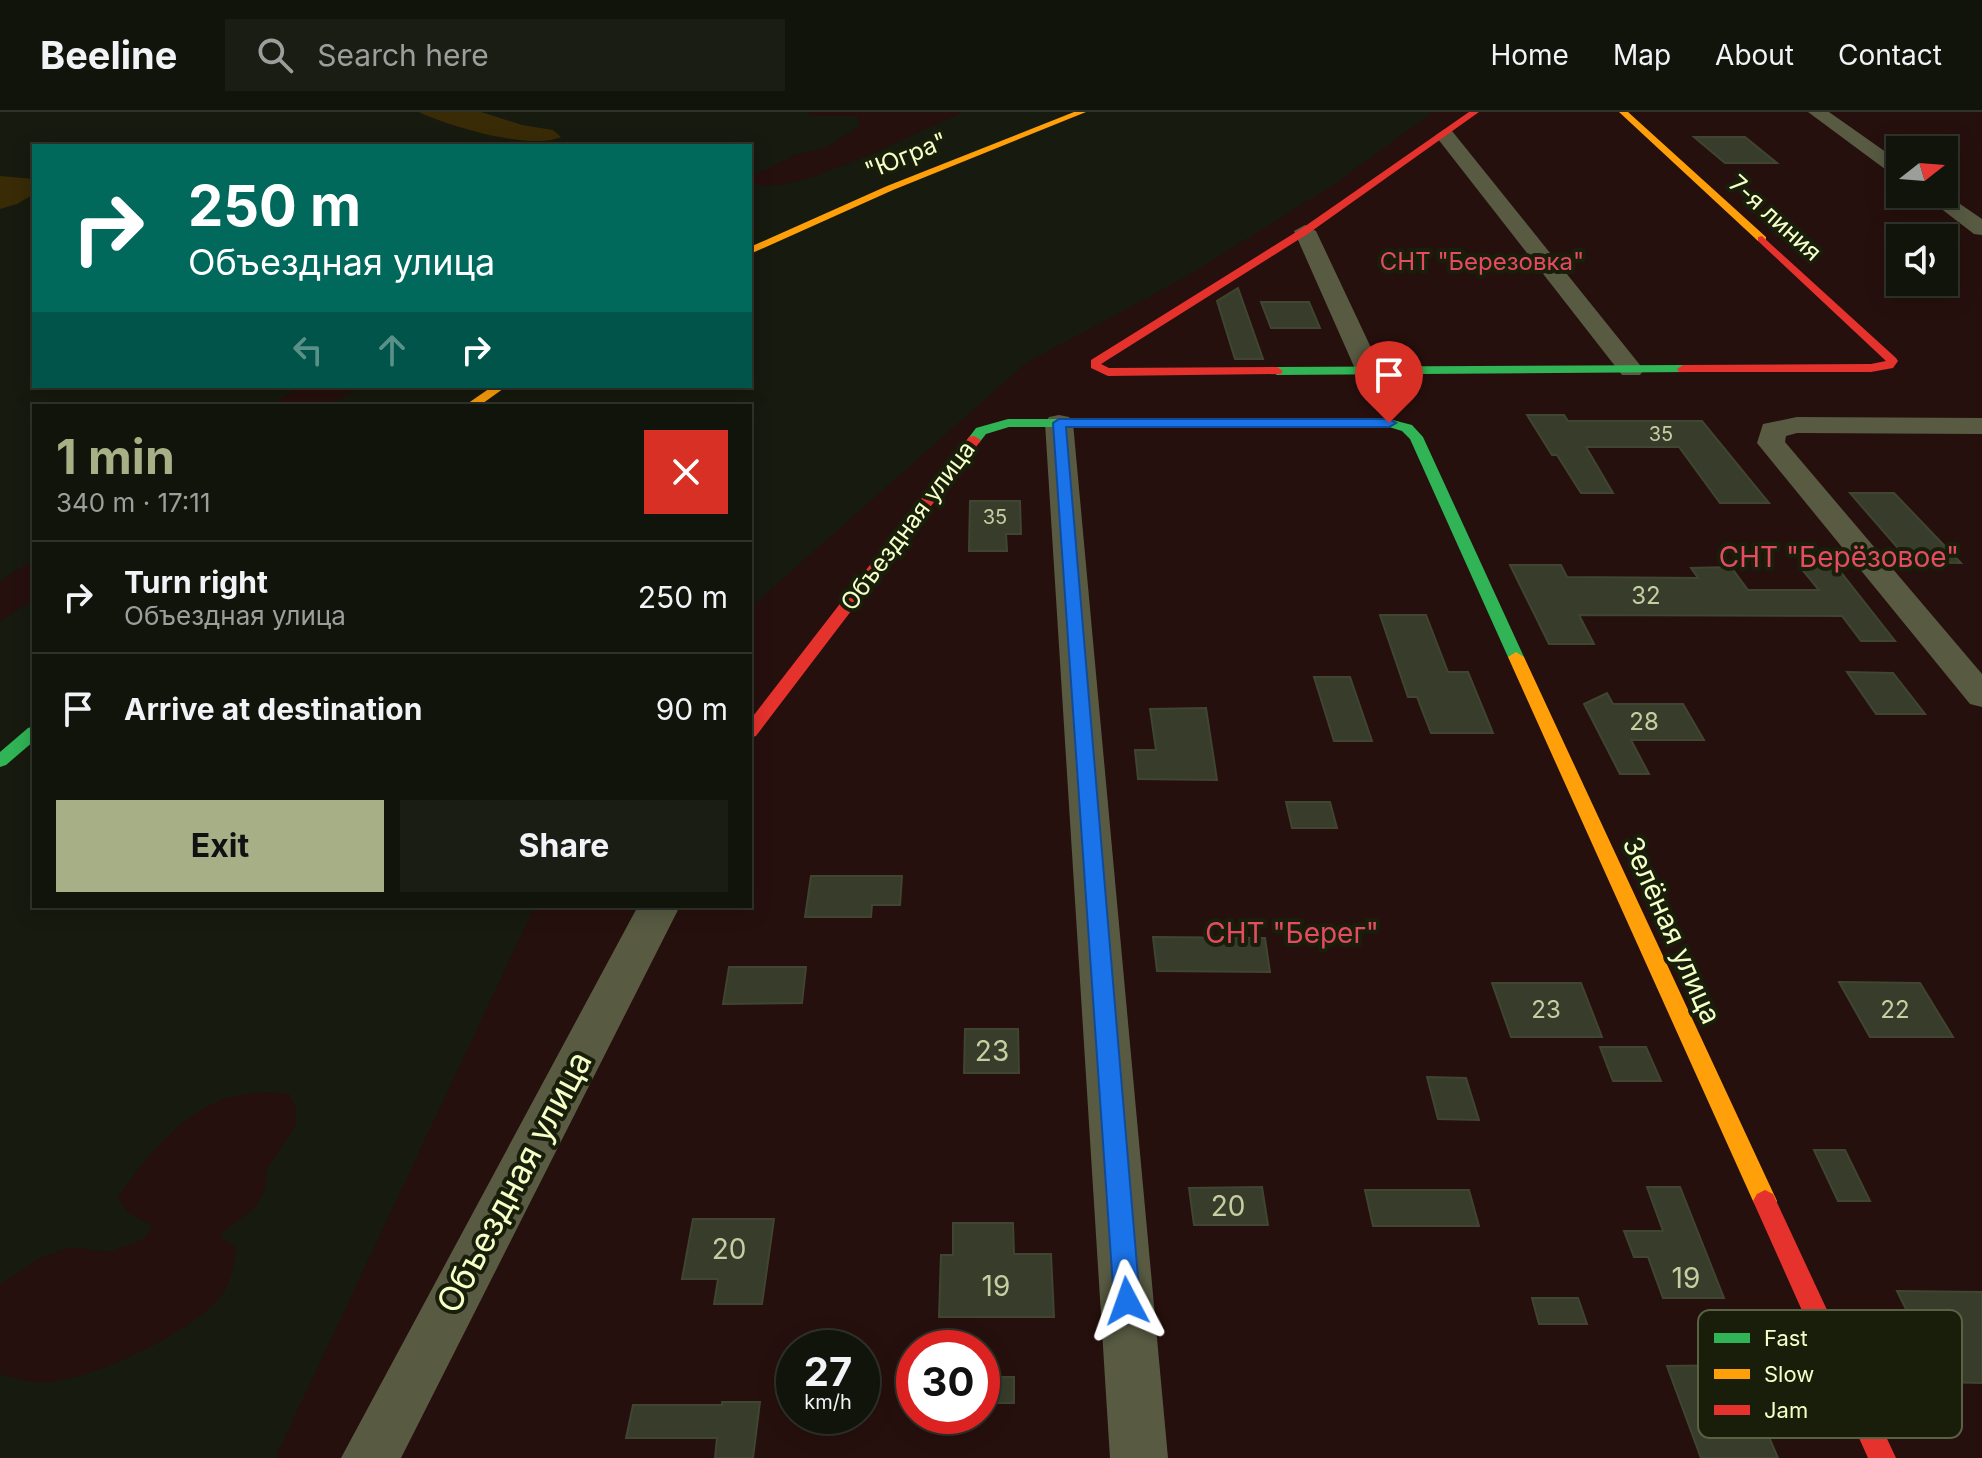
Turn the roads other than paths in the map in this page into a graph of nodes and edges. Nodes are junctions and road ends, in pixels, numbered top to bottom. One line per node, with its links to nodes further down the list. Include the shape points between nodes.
1 (1082, 112): 10 (main road, "Югра", via 890,188)
2 (1475, 112): 5 (main road)
3 (1623, 112): 11 (main road, 7-я линия, via 1892,361 1876,368)
4 (1817, 112): 6 (street)
5 (1445, 135): 9 (main road); 11 (street)
6 (1886, 161)
7 (1952, 208): 8 (street)
8 (1982, 229)
9 (1305, 231): 12 (street); 12 (main road, via 1099,360 1097,368)
10 (752, 250)
11 (1631, 370): 12 (main road)
12 (1369, 371)
13 (498, 388): 14 (main road)
14 (473, 404)
15 (1059, 423): 17 (main road, Объездная улица, via 1389,423); 19 (main road, Объездная улица, via 996,424 981,431); 26 (street)
16 (1982, 426): 18 (street, via 1797,425 1773,430 1771,443)
17 (1407, 428): 23 (main road, Зелёная улица, via 1416,437)
18 (1982, 696)
19 (752, 729)
20 (32, 734): 21 (main road)
21 (0, 761)
22 (658, 908): 25 (street, Объездная улица)
23 (1814, 1310)
24 (1873, 1438): 27 (main road, Зелёная улица)
25 (370, 1458)
26 (1139, 1458)
27 (1882, 1458)

